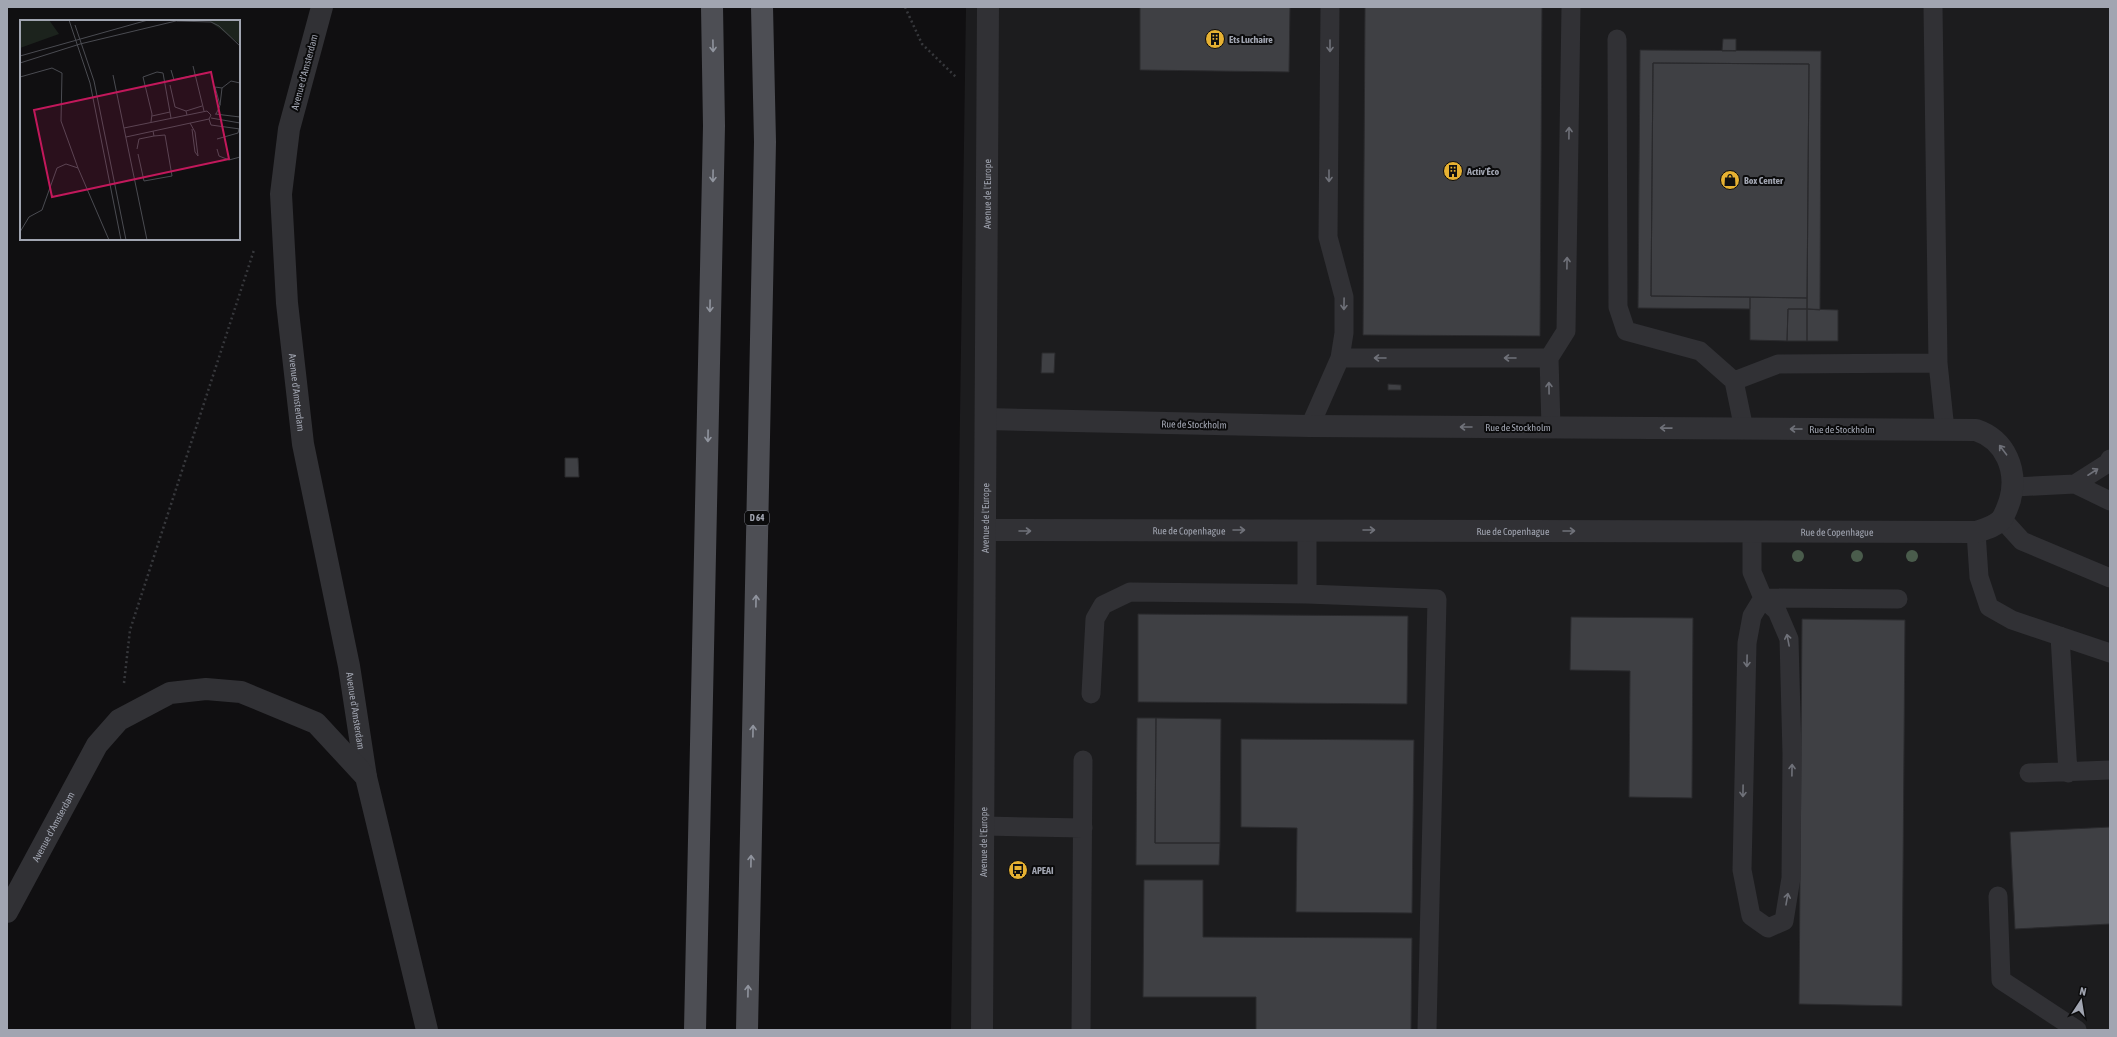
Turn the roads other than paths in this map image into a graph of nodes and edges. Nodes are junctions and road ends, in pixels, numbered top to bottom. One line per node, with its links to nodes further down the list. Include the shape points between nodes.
1 (322, 7): 38 (street, Avenue d'Amsterdam, via 289,129 281,194 287,303 303,444 348,666)
2 (712, 7): 44 (main road, one-way to 44, via 714,134)
3 (762, 7): 45 (main road, D 64, one-way to 3, via 765,150)
4 (988, 7): 13 (street, Avenue de l'Europe)
5 (1330, 7): 9 (lane, one-way to 9, via 1328,237 1344,297 1344,333)
6 (1571, 7): 10 (lane, one-way to 6, via 1566,330)
7 (1934, 7): 11 (lane)
8 (1617, 39): 12 (lane, via 1618,307 1626,332 1700,351)
9 (1340, 358): 10 (lane, one-way to 9); 14 (lane)
10 (1549, 358): 15 (lane, one-way to 10)
11 (1938, 363): 12 (lane, via 1778,364); 17 (lane)
12 (1734, 381): 16 (lane)
13 (986, 419): 14 (street, Rue de Stockholm); 23 (street, Avenue de l'Europe)
14 (1310, 426): 15 (street, Rue de Stockholm, one-way to 14)
15 (1551, 427): 16 (street, Rue de Stockholm, one-way to 15)
16 (1744, 429): 17 (street, Rue de Stockholm, one-way to 16)
17 (1945, 430): 20 (street, Rue de Stockholm, one-way to 17, via 2009,460 1993,439 1976,430)
18 (2110, 459): 19 (lane, one-way to 18, via 2108,463)
19 (2075, 484): 20 (lane); 21 (lane)
20 (2014, 487): 22 (street)
21 (2110, 501)
22 (2002, 519): 26 (street, Rue de Copenhague, via 1991,528); 27 (lane, via 2022,541)
23 (986, 530): 24 (street, Rue de Copenhague, one-way to 24); 39 (street, Avenue de l'Europe)
24 (1307, 530): 25 (street, Rue de Copenhague, one-way to 25); 28 (lane)
25 (1752, 532): 26 (street, Rue de Copenhague); 29 (lane, via 1752,572)
26 (1976, 532): 31 (lane, via 1979,577 1988,607 2012,620)
27 (2110, 578)
28 (1307, 594): 33 (lane, via 1130,592 1103,605 1095,619); 48 (lane, via 1437,599)
29 (1763, 598): 29 (lane, one-way to 29, via 1752,616 1747,643 1742,870 1751,916 1768,928 1784,921 1791,878 1792,754 1789,639 1777,611); 30 (lane)
30 (1898, 599)
31 (2060, 636): 32 (lane); 37 (lane)
32 (2110, 653)
33 (1091, 694)
34 (1083, 760): 40 (lane)
35 (2110, 770): 37 (lane)
36 (2029, 773): 37 (lane)
37 (2068, 773)
38 (366, 777): 42 (street, Avenue d'Amsterdam, via 316,723 242,692 206,689 170,693 119,720 97,745); 43 (street, Avenue d'Amsterdam)
39 (984, 826): 40 (lane); 46 (street, Avenue de l'Europe)
40 (1082, 828): 47 (lane)
41 (1998, 896): 49 (lane, via 2001,980)
42 (7, 912)
43 (427, 1030)
44 (696, 1030)
45 (747, 1030)
46 (982, 1030)
47 (1082, 1030)
48 (1427, 1030)
49 (2077, 1030)

